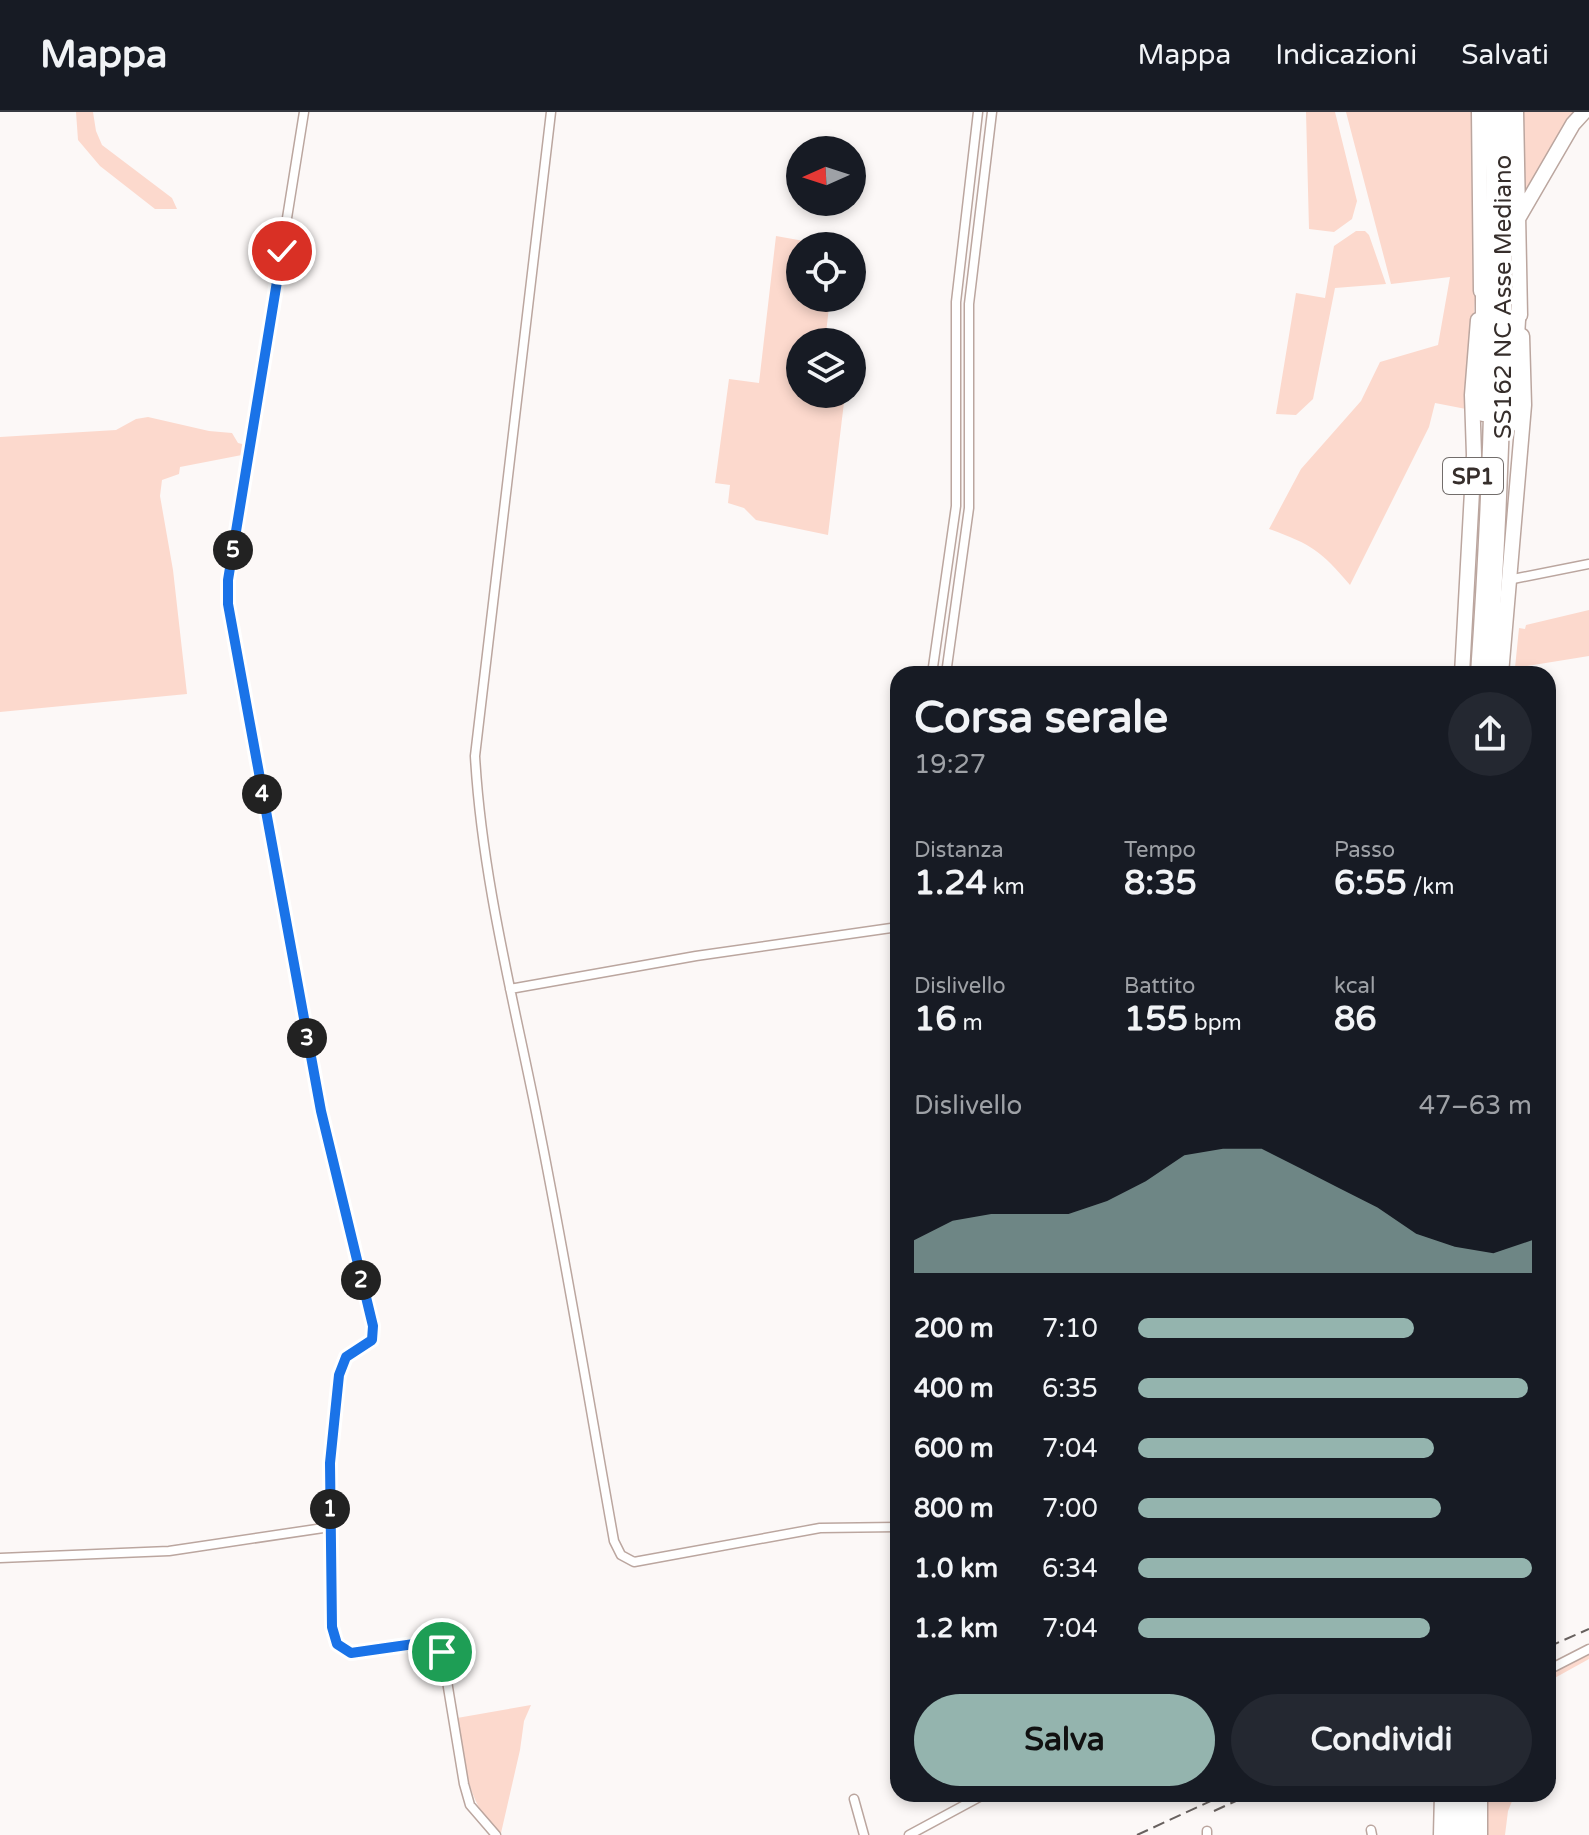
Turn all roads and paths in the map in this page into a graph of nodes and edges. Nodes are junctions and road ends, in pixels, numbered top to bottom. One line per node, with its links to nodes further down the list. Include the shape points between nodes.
1 (304, 112): 25 (street, via 227,592 321,1111 373,1326 372,1340 346,1357 339,1375)
2 (551, 112): 24 (street, via 475,756)
3 (978, 112): 17 (street, via 956,302 956,506)
4 (992, 112): 18 (street, via 969,304 969,508)
5 (1479, 112): 11 (main road, SP1)
6 (1492, 112): 14 (main road, SS162 NC Asse Mediano)
7 (1503, 112): 13 (main road, SS162 NC Asse Mediano)
8 (1516, 112): 10 (main road, SP1)
9 (1584, 112): 10 (main road)
10 (1517, 221): 12 (main road, SP1)
11 (1483, 279): 14 (main road); 19 (main road, SP1, via 1472,395 1474,455)
12 (1519, 303): 13 (main road, via 1513,404); 16 (main road, SP1, via 1524,405)
13 (1502, 458): 21 (main road, SS162 NC Asse Mediano)
14 (1488, 525): 20 (main road, SS162 NC Asse Mediano)
15 (1589, 564): 16 (street)
16 (1507, 580): 22 (main road, SP1)
17 (933, 666)
18 (947, 666)
19 (1462, 666)
20 (1479, 666)
21 (1489, 666)
22 (1502, 666)
23 (890, 928): 24 (street)
24 (510, 989): 26 (street, via 614,1541 621,1555 634,1562 820,1528)
25 (330, 1527): 27 (street, via 169,1551); 37 (street, via 337,1644 358,1653 428,1642 438,1646 470,1805)
26 (890, 1527)
27 (0, 1558)
28 (1589, 1649): 29 (street)
29 (1556, 1666)
30 (854, 1799): 38 (street)
31 (970, 1802): 39 (street)
32 (1442, 1802): 40 (main road)
33 (1454, 1802): 41 (main road)
34 (1467, 1802): 42 (main road)
35 (1482, 1802): 36 (main road)
36 (1480, 1830)
37 (496, 1835)
38 (864, 1835)
39 (909, 1835)
40 (1441, 1835)
41 (1454, 1835)
42 (1467, 1835)

